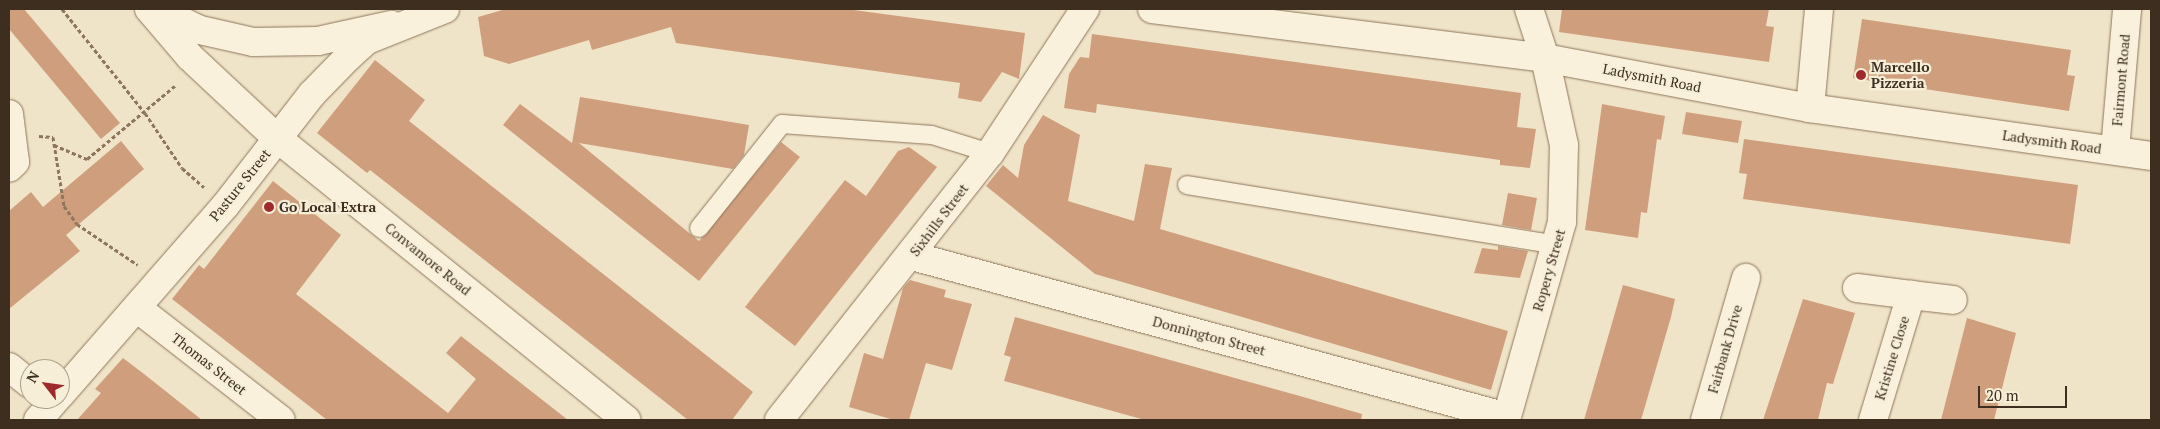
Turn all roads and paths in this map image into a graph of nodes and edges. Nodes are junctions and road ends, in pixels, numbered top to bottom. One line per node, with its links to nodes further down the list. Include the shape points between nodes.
1 (62, 9): 14 (path)
2 (149, 9): 12 (street, Convamore Road)
3 (156, 9): 10 (street, via 200,30 253,42 318,41)
4 (445, 9): 10 (street, Pasture Street)
5 (1085, 9): 19 (street, Sixhills Street)
6 (1152, 9): 11 (street, Ladysmith Road)
7 (1529, 9): 11 (street, Ropery Street)
8 (1819, 9): 13 (street)
9 (2127, 9): 18 (street, Fairmont Road)
10 (402, 23): 16 (street, Pasture Street, via 367,40 346,58)
11 (1545, 58): 13 (street, Ladysmith Road); 25 (street, Ropery Street, via 1564,145 1562,222)
12 (198, 65): 14 (path); 16 (street, Convamore Road)
13 (1810, 108): 18 (street, Ladysmith Road)
14 (145, 113): 17 (path, via 87,159); 23 (path, via 182,168)
15 (10, 123): 17 (path, via 53,137); 21 (street, via 15,162)
16 (277, 138): 23 (street, Pasture Street); 38 (street, Convamore Road)
17 (54, 145): 28 (path, via 64,206 77,224)
18 (2115, 150): 20 (street, Ladysmith Road)
19 (990, 153): 24 (lane, via 932,134 782,124); 26 (street, Sixhills Street)
20 (2151, 156)
21 (9, 168)
22 (1187, 185): 25 (lane)
23 (225, 206): 28 (street, Pasture Street)
24 (699, 228)
25 (1557, 245): 36 (street, Ropery Street)
26 (912, 256): 36 (street, Donnington Street); 39 (street, Sixhills Street)
27 (1746, 278): 40 (street, Fairbank Drive)
28 (161, 280): 32 (street, Pasture Street)
29 (1857, 288): 30 (street)
30 (1911, 295): 31 (street); 41 (street, Kristine Close)
31 (1953, 300)
32 (137, 308): 35 (street, Pasture Street); 37 (street, Thomas Street)
33 (9, 367): 34 (street)
34 (20, 376)
35 (70, 382)
36 (1506, 418)
37 (281, 420)
38 (626, 420)
39 (779, 420)
40 (1705, 420)
41 (1873, 420)

